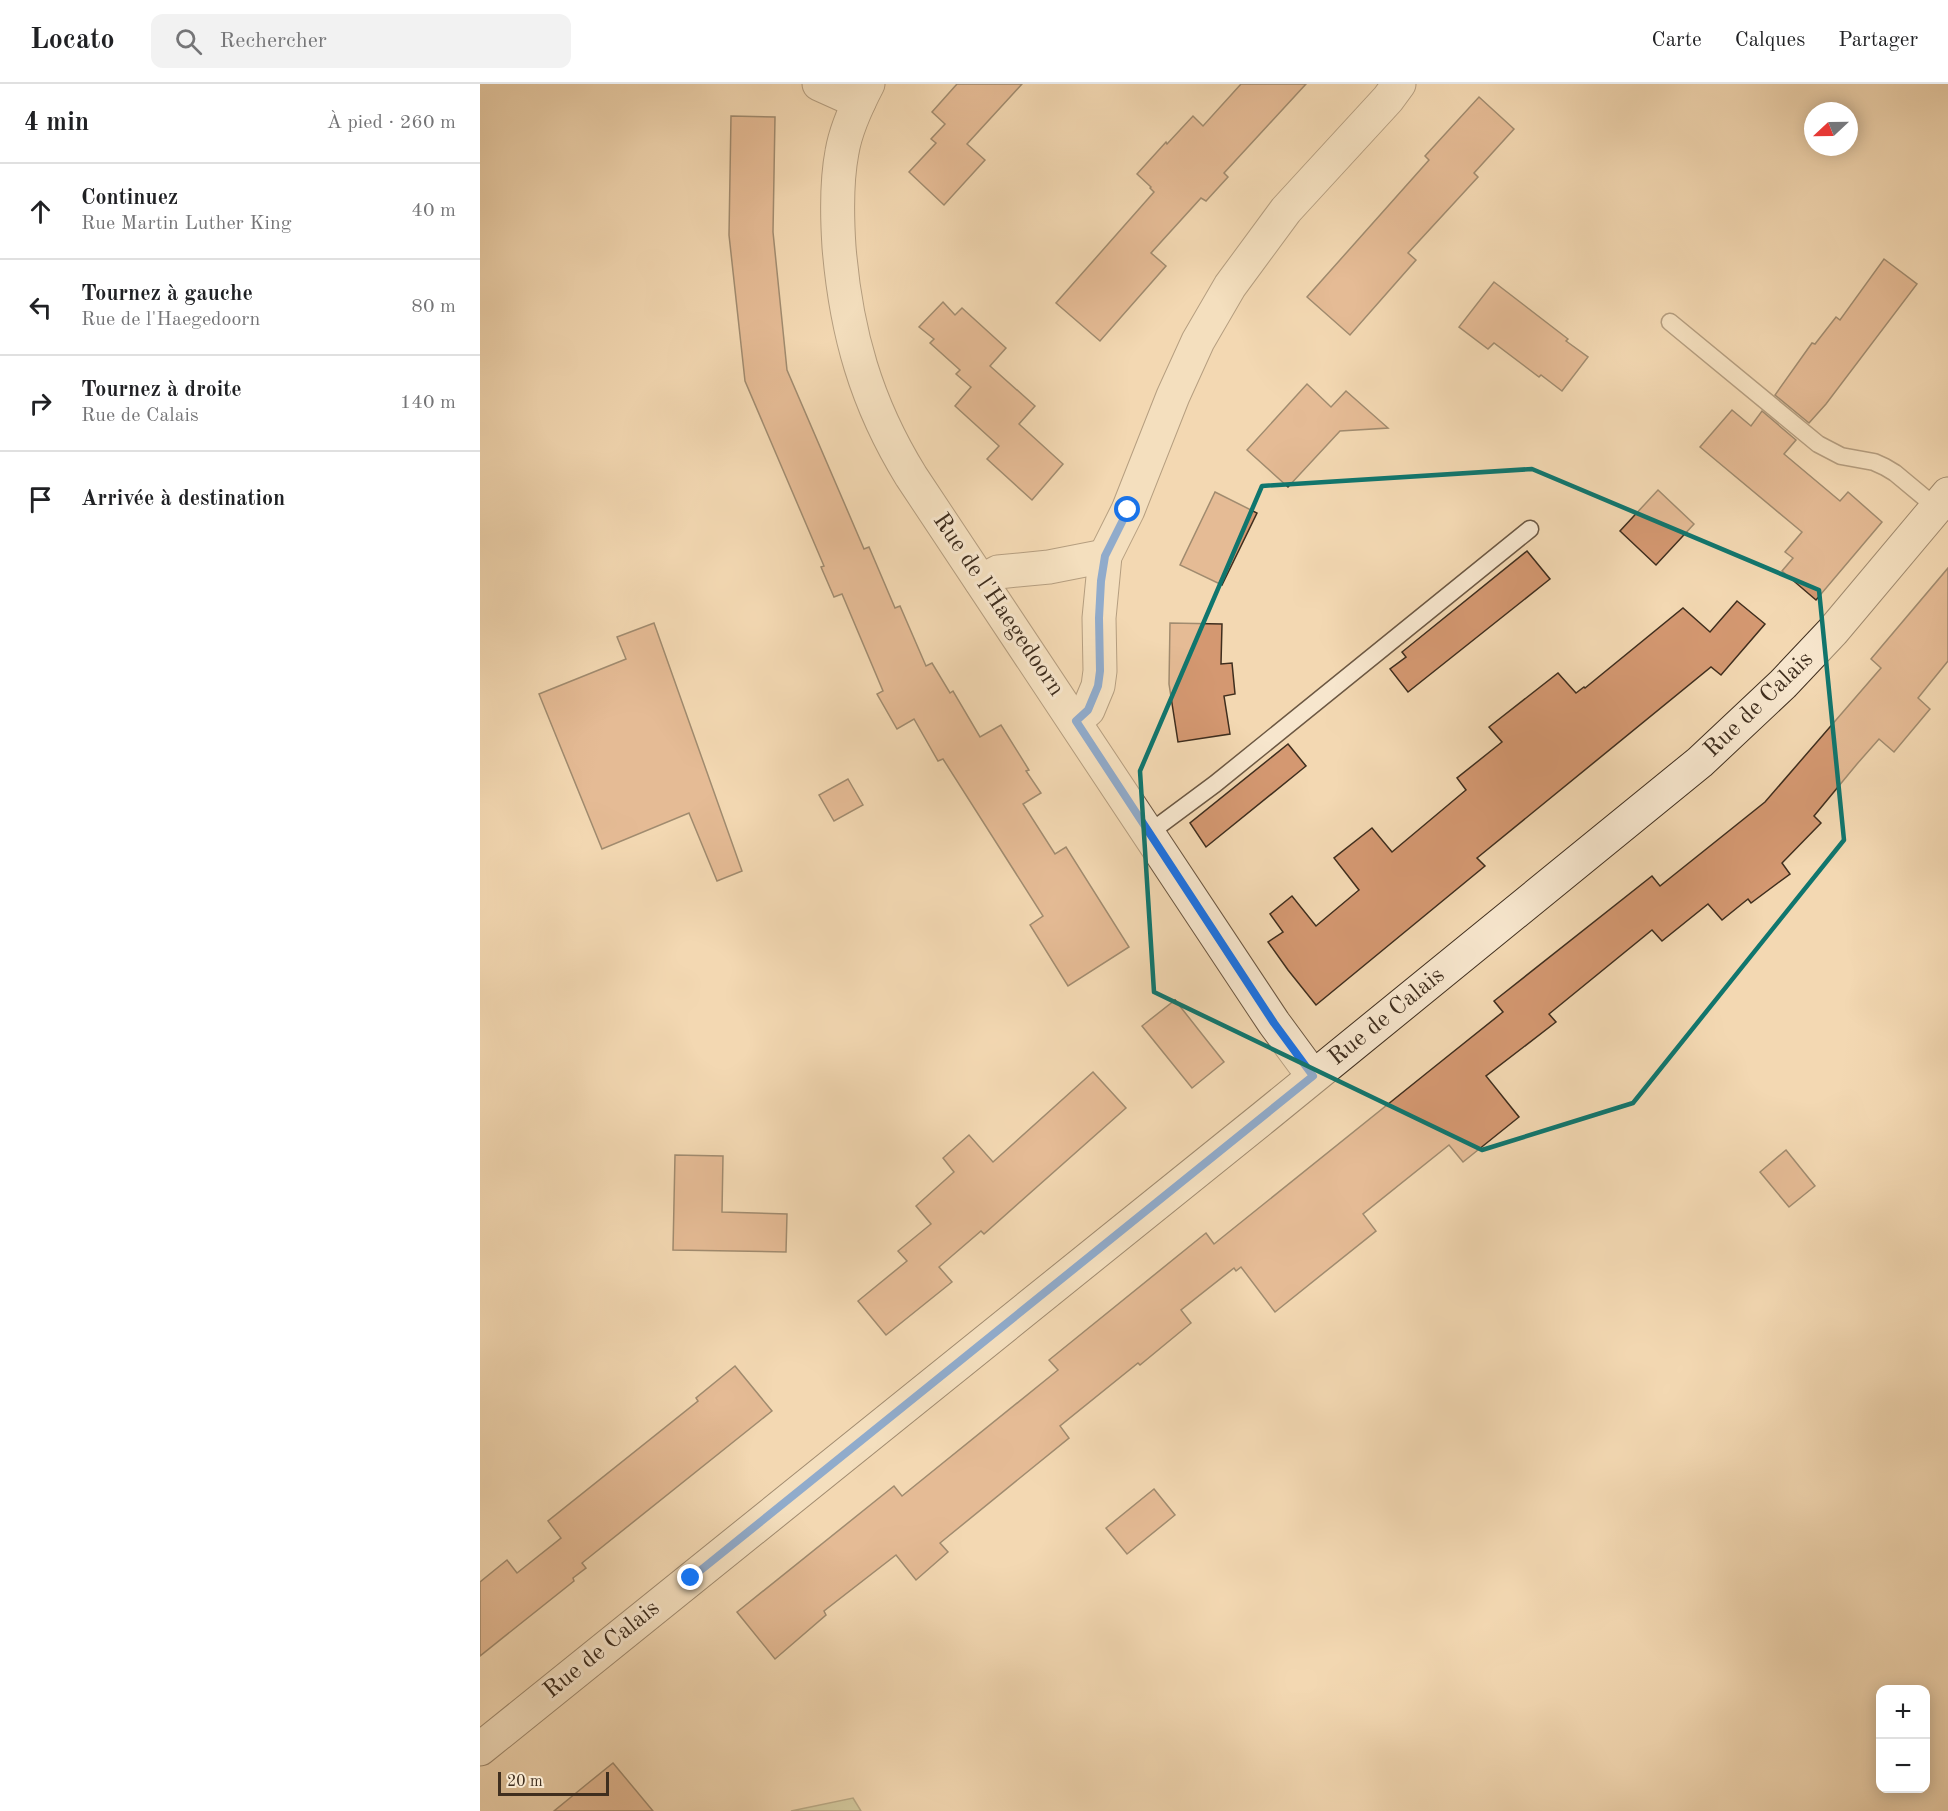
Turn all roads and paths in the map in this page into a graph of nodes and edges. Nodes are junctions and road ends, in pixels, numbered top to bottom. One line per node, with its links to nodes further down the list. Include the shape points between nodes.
1 (819, 84): 3 (street)
2 (1399, 84): 7 (street, via 1286,210 1230,286 1184,370 1128,510)
3 (863, 93): 8 (street, Rue de l'Haegedoorn, via 842,150 837,201 841,264 853,341 870,396 895,450)
4 (1670, 321): 5 (lane, via 1818,444 1841,456 1885,467)
5 (1942, 501): 11 (street, Rue de Calais, via 1833,631 1730,736)
6 (1530, 529): 10 (lane)
7 (1105, 556): 8 (street, via 998,572); 9 (street, via 1098,686 1088,710)
8 (981, 581): 9 (street, Rue de l'Haegedoorn)
9 (1076, 721): 10 (street, Rue de l'Haegedoorn)
10 (1149, 834): 11 (street, Rue de l'Haegedoorn)
11 (1313, 1076): 12 (street, Rue de Calais)
12 (480, 1749)

